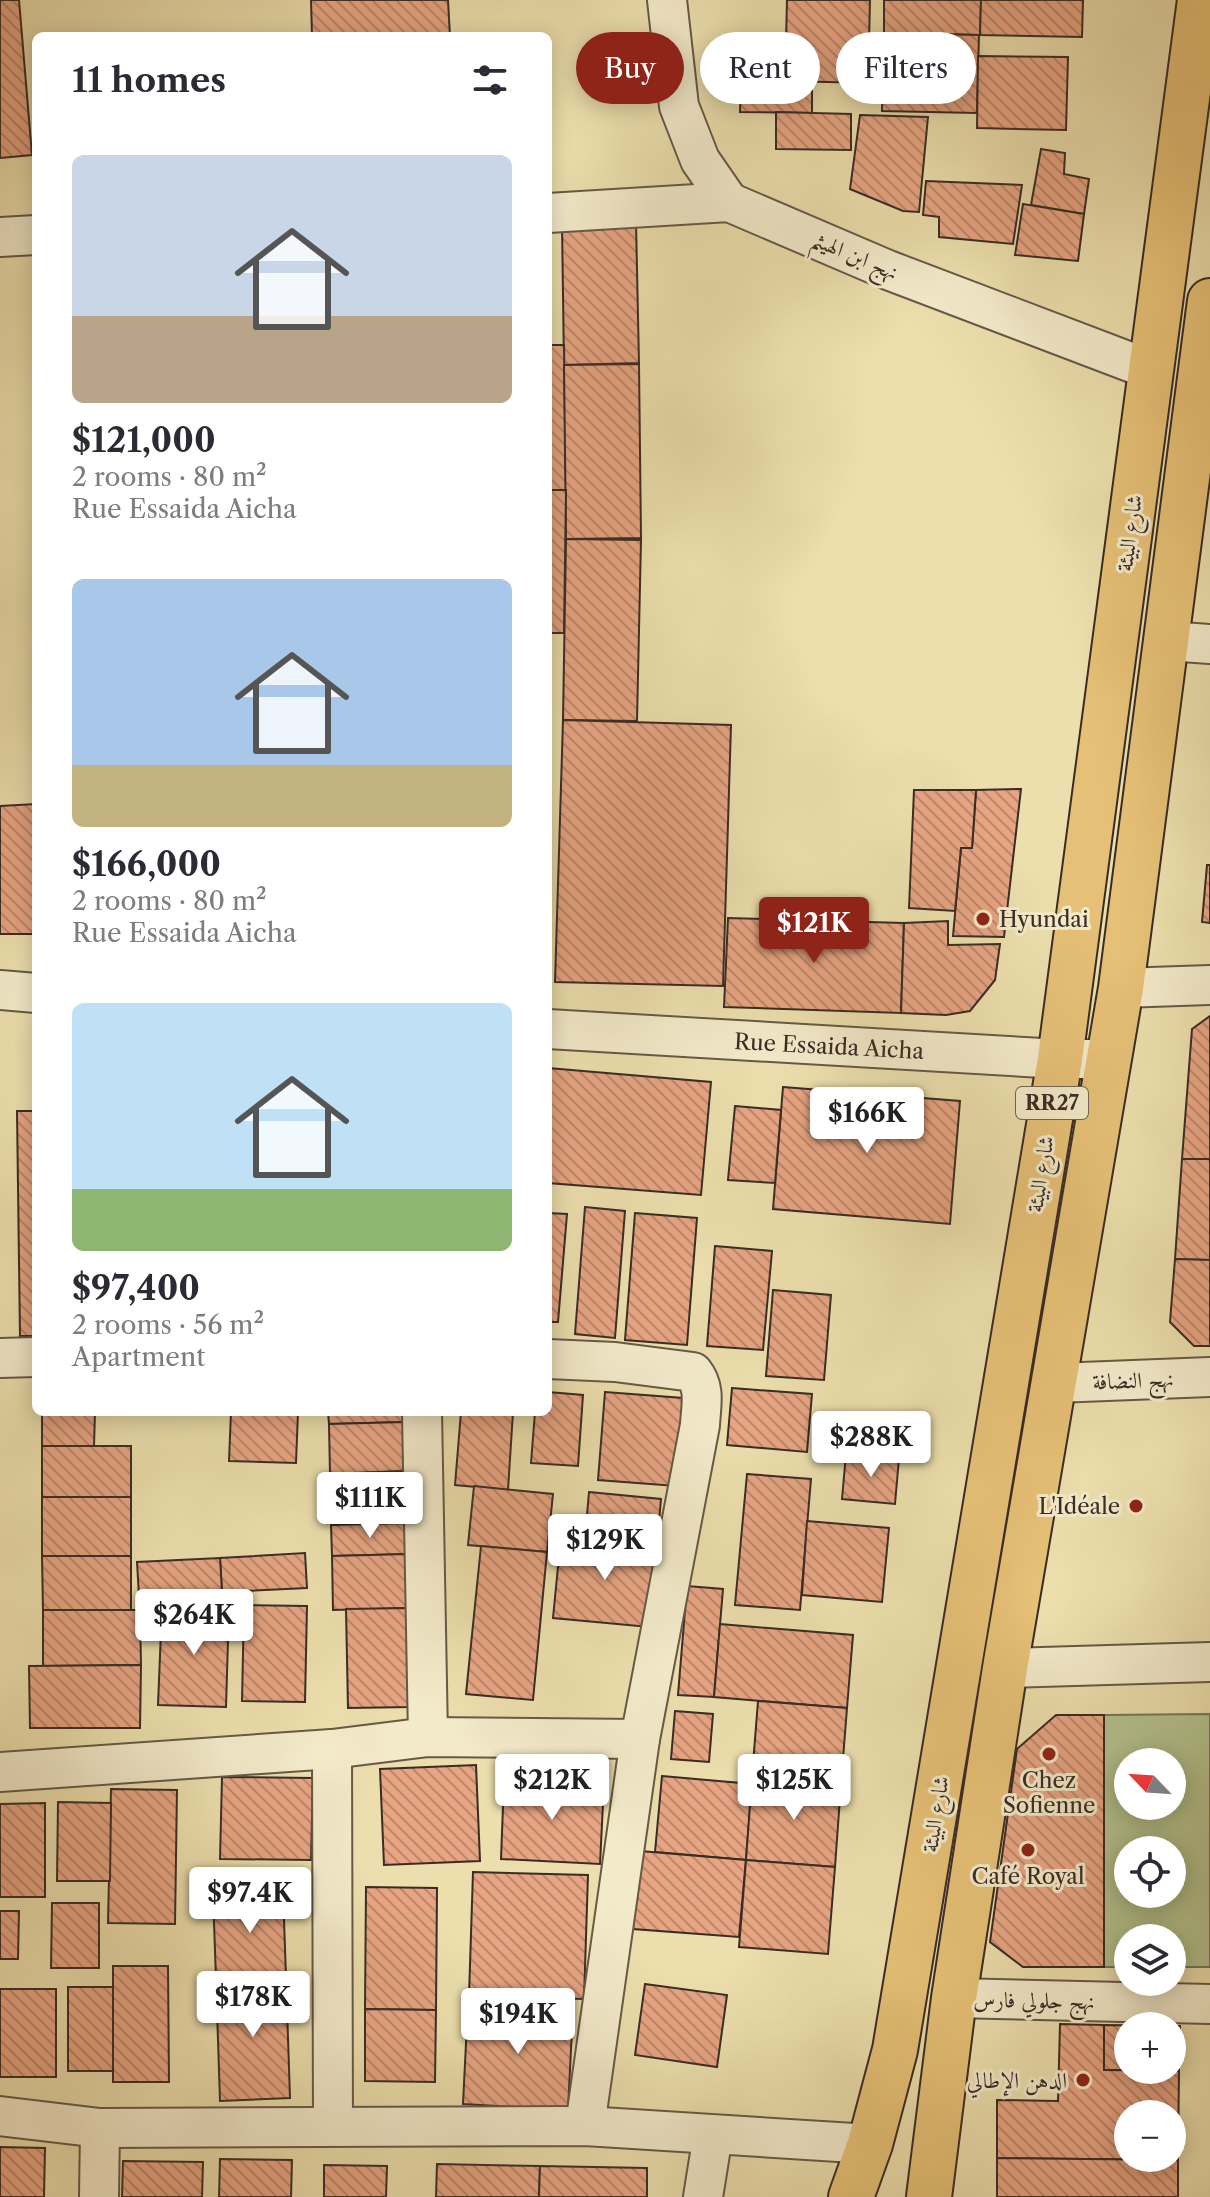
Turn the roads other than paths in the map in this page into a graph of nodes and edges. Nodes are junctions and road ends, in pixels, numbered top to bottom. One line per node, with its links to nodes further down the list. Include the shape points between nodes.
1 (667, 0): 3 (street, via 679,106 700,160)
2 (1200, 0): 8 (main road, شارع البيئة / RR27)
3 (729, 202): 4 (street, نهج ابن الهيثم); 8 (street, نهج ابن الهيثم, via 888,270)
4 (552, 213)
5 (32, 235): 6 (street)
6 (0, 237)
7 (1210, 301): 9 (main road, RR27)
8 (1151, 370): 15 (main road, شارع البيئة / RR27)
9 (1189, 643): 11 (main road, RR27)
10 (1210, 985): 11 (street)
11 (1121, 988): 16 (main road, RR27)
12 (0, 990): 13 (street)
13 (32, 993)
14 (552, 1029): 15 (street, Rue Essaida Aicha)
15 (1060, 1059): 16 (street, Rue Essaida Aicha); 36 (main road, شارع البيئة / RR27, via 895,2050)
16 (1109, 1059): 21 (main road, RR27)
17 (32, 1357): 18 (street)
18 (0, 1358)
19 (552, 1359): 26 (street, via 693,1372 702,1382 700,1425)
20 (1210, 1377): 21 (street, نهج النضافة)
21 (1056, 1383): 24 (main road, RR27)
22 (422, 1416): 25 (street)
23 (1210, 1662): 24 (street)
24 (1005, 1668): 29 (main road, RR27)
25 (428, 1737): 26 (street); 27 (street)
26 (640, 1739): 33 (street)
27 (332, 1749): 28 (street); 32 (street)
28 (0, 1772)
29 (954, 1998): 30 (street, نهج جلولي فارس); 40 (main road, RR27)
30 (1210, 2004)
31 (0, 2116): 34 (street)
32 (333, 2126): 33 (street); 34 (street)
33 (585, 2126): 35 (street)
34 (100, 2128): 37 (street)
35 (713, 2135): 36 (street); 38 (street)
36 (870, 2144): 39 (main road, شارع البيئة / RR27)
37 (99, 2197)
38 (703, 2197)
39 (851, 2197)
40 (929, 2197)

